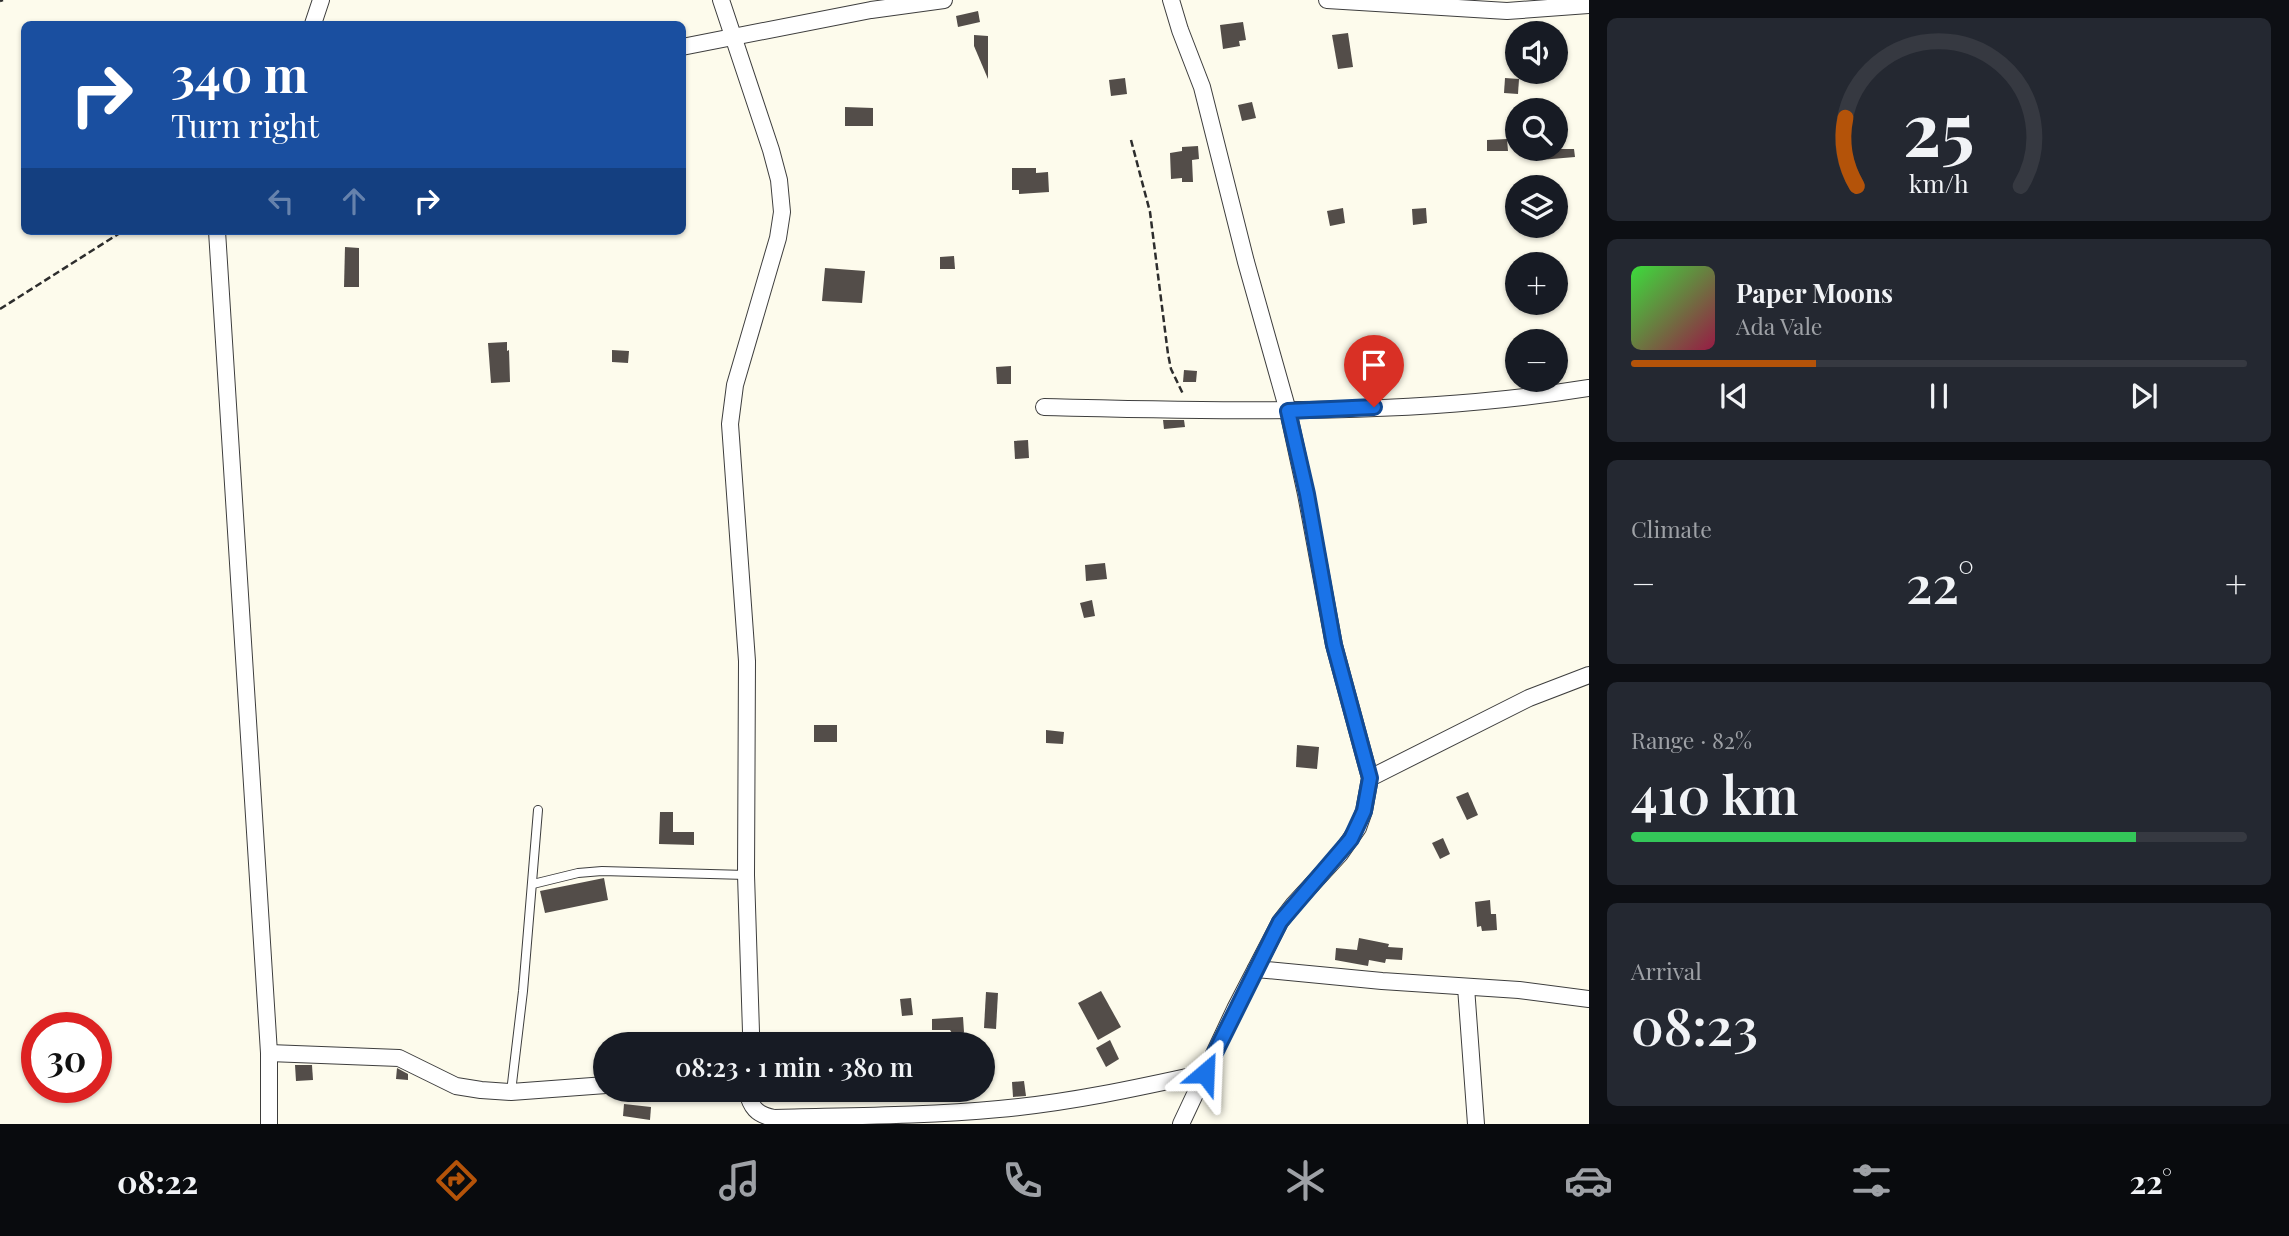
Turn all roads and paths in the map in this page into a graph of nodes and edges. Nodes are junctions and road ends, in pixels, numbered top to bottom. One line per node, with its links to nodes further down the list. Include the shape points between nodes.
1 (321, 0): 7 (street)
2 (721, 0): 8 (street)
3 (944, 0): 8 (street)
4 (1171, 0): 17 (street, via 1202,87)
5 (1327, 0): 6 (street, via 1495,11)
6 (1589, 5)
7 (314, 21)
8 (734, 37): 9 (street); 21 (street, via 779,180 782,212 735,385 730,424 747,661)
9 (686, 46)
10 (1131, 140): 16 (path, via 1150,212 1170,361)
11 (117, 235): 13 (path)
12 (217, 235): 27 (street)
13 (0, 309)
14 (1589, 388): 17 (street, via 1512,400)
15 (1044, 407): 16 (street)
16 (1190, 410): 17 (street)
17 (1288, 411): 19 (street, via 1334,645)
18 (1589, 675): 19 (street, via 1529,698)
19 (1370, 778): 23 (street, via 1358,828 1280,922)
20 (538, 810): 22 (lane)
21 (746, 875): 22 (lane, via 602,871); 26 (street)
22 (533, 884): 30 (lane)
23 (1256, 969): 24 (street); 28 (street)
24 (1465, 987): 25 (street); 34 (street)
25 (1589, 999)
26 (750, 1032)
27 (269, 1054): 30 (street, via 400,1058 456,1086); 32 (street)
28 (1205, 1073): 31 (street, via 1000,1109 774,1118 758,1112); 33 (street)
29 (593, 1087): 30 (street)
30 (511, 1092)
31 (751, 1102)
32 (270, 1124)
33 (1181, 1124)
34 (1476, 1124)

